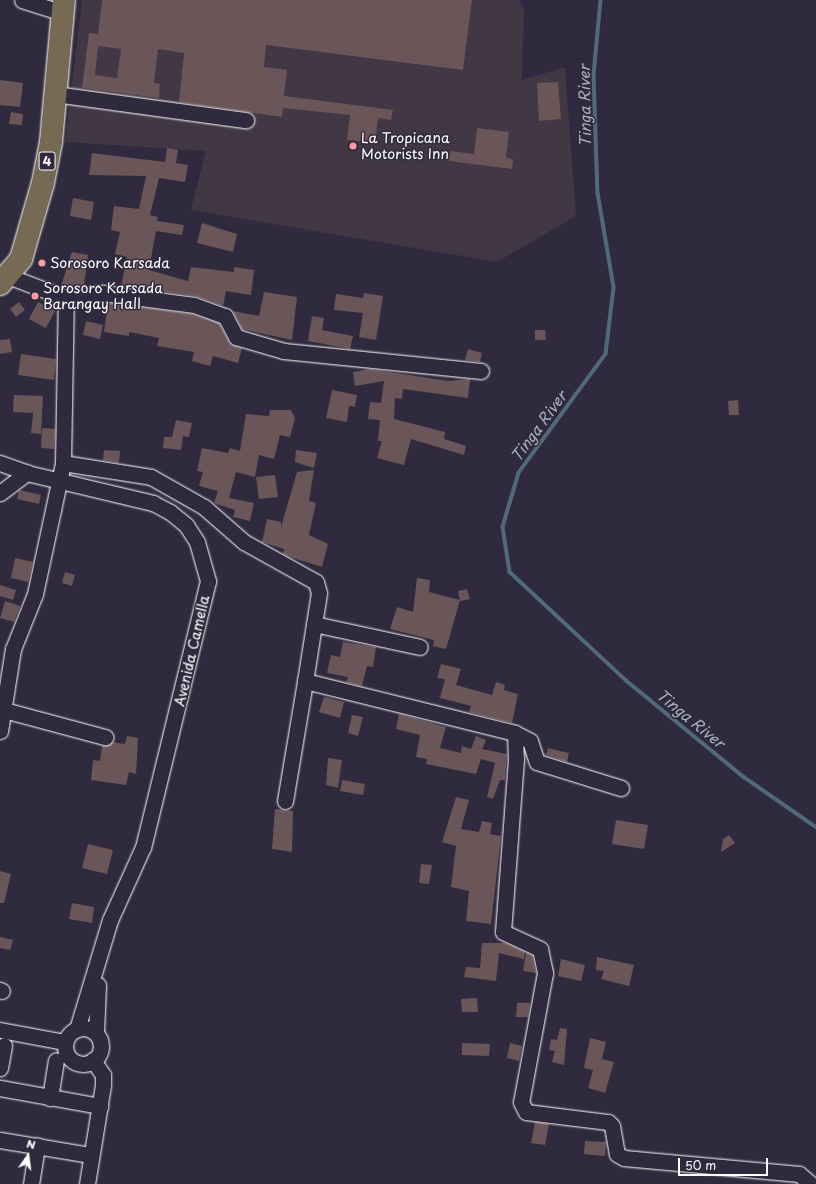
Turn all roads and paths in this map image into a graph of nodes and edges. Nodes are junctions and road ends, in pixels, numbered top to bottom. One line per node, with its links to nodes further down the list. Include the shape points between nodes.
1 (22, 0): 2 (street)
2 (64, 6): 3 (highway, 4)
3 (55, 94): 4 (street); 5 (highway, 4, via 43,183 21,259)
4 (246, 120)
5 (4, 280): 6 (street)
6 (66, 298): 7 (street, via 103,293 194,305 225,316 236,336 284,351); 9 (street)
7 (481, 371)
8 (0, 463): 10 (street, Avenida Camella)
9 (62, 463): 11 (street); 13 (street, via 151,477 204,507 244,542 316,582 320,593)
10 (27, 473): 11 (street, Avenida Camella); 12 (street)
11 (59, 481): 15 (street, via 35,594); 24 (street, Avenida Camella, via 153,503 170,512 186,525 197,542 208,581 143,848 110,920)
12 (0, 493)
13 (314, 624): 14 (street); 17 (street)
14 (420, 647)
15 (6, 648): 16 (street)
16 (5, 664): 18 (street)
17 (305, 681): 20 (street); 23 (street)
18 (4, 710): 19 (street); 21 (street)
19 (0, 731)
20 (515, 733): 22 (street, via 530,741 537,762); 41 (street, via 516,759 503,932 540,949 545,973 522,1109 608,1122 612,1126 617,1154 624,1158 795,1173 807,1177)
21 (105, 737)
22 (621, 788)
23 (286, 801)
24 (98, 968): 25 (street, Avenida Camella); 27 (street, Avenida Camella)
25 (77, 1029): 27 (street); 28 (street)
26 (0, 1030): 28 (street)
27 (96, 1033): 31 (street, via 100,1048)
28 (65, 1042): 31 (street, via 68,1056 73,1061 87,1063)
29 (4, 1045): 32 (street)
30 (56, 1060): 34 (street)
31 (94, 1060): 35 (street, via 103,1075)
32 (0, 1068)
33 (0, 1088): 34 (street)
34 (50, 1098): 35 (street)
35 (100, 1106): 38 (street)
36 (0, 1140): 37 (street)
37 (37, 1146): 38 (street); 39 (street)
38 (91, 1155): 40 (street)
39 (31, 1184)
40 (87, 1184)
41 (811, 1184)

